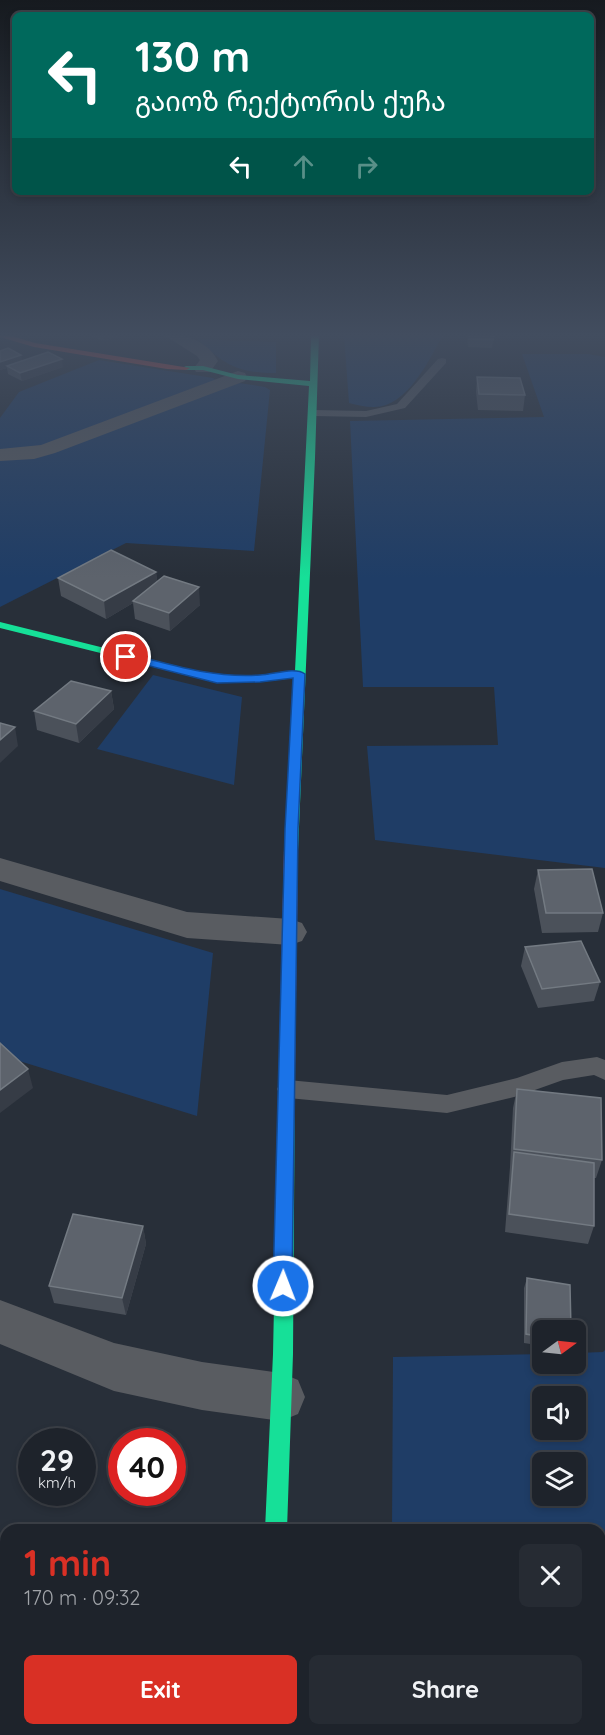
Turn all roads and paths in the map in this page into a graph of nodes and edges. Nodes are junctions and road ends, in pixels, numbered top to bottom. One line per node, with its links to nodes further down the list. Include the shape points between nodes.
1 (135, 416): 3 (street, via 48,449)
2 (314, 416): 5 (street)
3 (0, 455)
4 (0, 625): 5 (street, via 217,679)
5 (299, 674): 7 (street)
6 (0, 869): 7 (street, via 187,925)
7 (290, 932): 9 (street)
8 (602, 1064): 9 (lane, via 562,1071 518,1087 447,1104)
9 (288, 1089): 11 (street)
10 (0, 1322): 11 (street, via 114,1367 202,1386)
11 (281, 1397): 12 (street)
12 (276, 1524)

